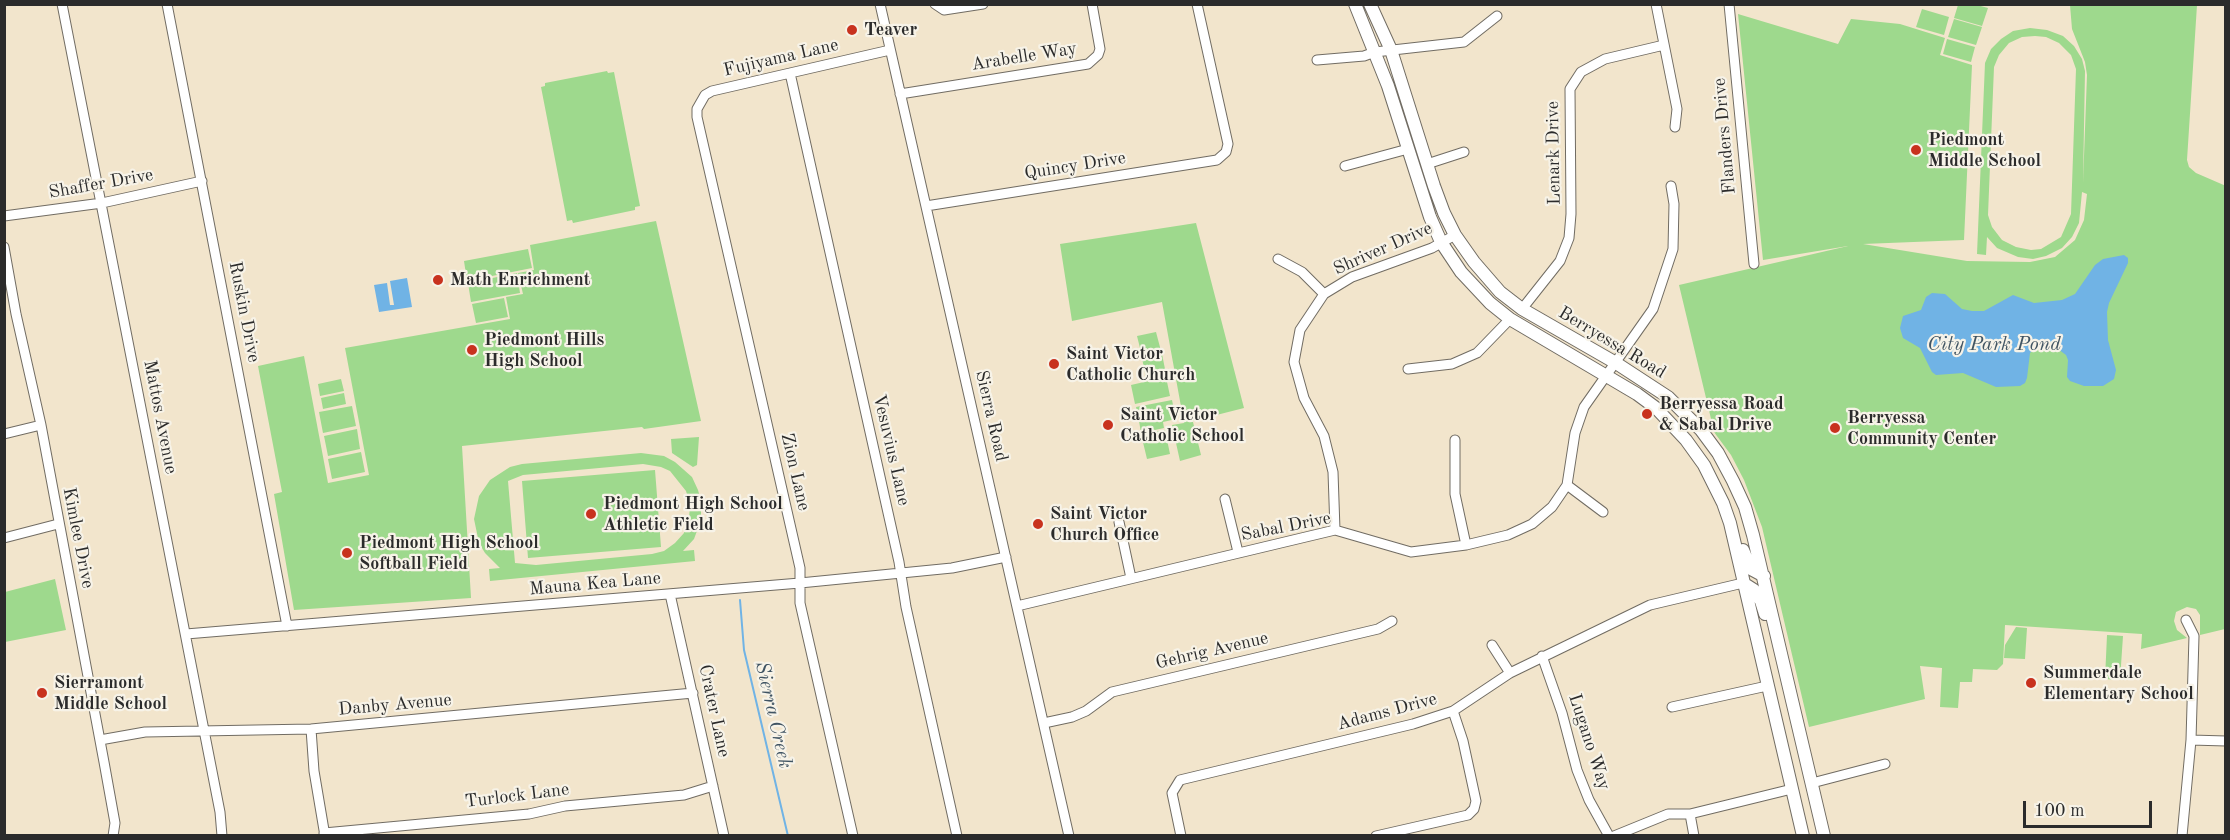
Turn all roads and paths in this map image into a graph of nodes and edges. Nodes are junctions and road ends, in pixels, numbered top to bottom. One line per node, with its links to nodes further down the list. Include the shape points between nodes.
1 (62, 4): 28 (street, Mattos Avenue)
2 (167, 4): 26 (street, Ruskin Drive)
3 (880, 4): 14 (street, Sierra Road)
4 (983, 4): 11 (street, via 944,10)
5 (1092, 4): 19 (street, Arabelle Way, via 1100,50 1088,64)
6 (1197, 4): 29 (street, Quincy Drive, via 1228,144 1217,160)
7 (1355, 4): 16 (main road, Berryessa Road)
8 (1371, 4): 15 (main road, Berryessa Road)
9 (1656, 4): 13 (street)
10 (1729, 4): 35 (street, Flanders Drive)
11 (936, 6)
12 (1497, 16): 15 (street, via 1464,42)
13 (1664, 45): 21 (street, via 1677,109); 37 (street, Lenark Drive, via 1605,59 1581,72 1570,89 1569,238 1560,261)
14 (890, 50): 18 (street, Fujiyama Lane); 19 (street, Sierra Road)
15 (1391, 50): 16 (street); 24 (main road, Berryessa Road)
16 (1375, 52): 17 (street); 22 (main road, Berryessa Road)
17 (1317, 60)
18 (790, 73): 20 (street, Fujiyama Lane, via 712,91 700,101); 58 (street, Vesuvius Lane)
19 (900, 94): 29 (street, Sierra Road)
20 (696, 117): 61 (street, Zion Lane, via 800,568)
21 (1675, 127)
22 (1408, 149): 25 (street); 32 (main road, Berryessa Road, via 1421,194)
23 (1464, 152): 24 (street)
24 (1427, 164): 31 (main road, Berryessa Road)
25 (1345, 166)
26 (202, 181): 28 (street, Shaffer Drive); 67 (street, Ruskin Drive)
27 (1671, 186): 41 (street, Sabal Drive, via 1673,249 1653,309)
28 (102, 203): 30 (street, Shaffer Drive); 68 (street, Mattos Avenue)
29 (926, 206): 57 (street, Sierra Road)
30 (4, 216)
31 (1455, 235): 32 (street, Shriver Drive); 37 (main road, Berryessa Road, via 1486,277)
32 (1442, 242): 36 (street, Shriver Drive, via 1352,277); 40 (main road, Berryessa Road, via 1461,272)
33 (4, 247): 38 (street, Kimlee Drive)
34 (1278, 259): 36 (street, via 1302,272)
35 (1754, 264)
36 (1324, 294): 52 (street, Shriver Drive, via 1300,330 1294,363 1304,398 1324,436 1333,472)
37 (1522, 309): 41 (main road, Berryessa Road)
38 (16, 314): 39 (street); 44 (street, Kimlee Drive)
39 (5, 317)
40 (1510, 319): 42 (street, via 1476,353 1452,364); 43 (main road, Berryessa Road)
41 (1616, 363): 43 (street, Sabal Drive); 59 (main road, Berryessa Road, via 1668,397 1718,453 1745,507)
42 (1408, 369)
43 (1606, 376): 47 (street, Sabal Drive, via 1584,407 1575,434); 53 (main road, Berryessa Road, via 1656,408 1686,440 1720,496)
44 (41, 425): 45 (street); 51 (street, Kimlee Drive)
45 (4, 434)
46 (1455, 440): 55 (street, via 1455,494)
47 (1567, 485): 49 (street); 55 (street, Sabal Drive, via 1552,507 1532,524 1508,535)
48 (1225, 499): 56 (street)
49 (1603, 512)
50 (1119, 522): 60 (street)
51 (58, 524): 54 (street); 80 (street, Kimlee Drive)
52 (1335, 530): 55 (street, Sabal Drive, via 1411,552); 56 (street, Sabal Drive)
53 (1733, 537): 59 (main road, via 1743,547 1751,569); 62 (main road, Berryessa Road)
54 (4, 538)
55 (1466, 545)
56 (1238, 552): 60 (street, Sabal Drive)
57 (1006, 556): 58 (street, Mauna Kea Lane, via 952,568); 64 (street, Sierra Road)
58 (901, 572): 61 (street, Mauna Kea Lane); 93 (street, Vesuvius Lane)
59 (1764, 576): 71 (main road, Berryessa Road)
60 (1131, 578): 64 (street, Sabal Drive)
61 (800, 583): 63 (street, Mauna Kea Lane); 92 (street, Zion Lane, via 800,603)
62 (1743, 583): 70 (street, Adams Drive, via 1650,605); 71 (main road, via 1761,600 1770,639); 73 (main road, Berryessa Road)
63 (670, 594): 67 (street, Mauna Kea Lane); 74 (street, Crater Lane)
64 (1017, 606): 77 (street, Sierra Road)
65 (2186, 620): 81 (street, via 2194,636)
66 (1392, 621): 77 (street, Gehrig Avenue, via 1378,629 1112,692 1086,711)
67 (287, 626): 68 (street, Mauna Kea Lane)
68 (186, 634): 79 (street, Mattos Avenue)
69 (1492, 645): 72 (street)
70 (1542, 656): 72 (street, Adams Drive); 97 (street, Lugano Way, via 1577,770 1589,800)
71 (1784, 665): 84 (main road, Berryessa Road)
72 (1510, 673): 76 (street, Adams Drive)
73 (1767, 686): 75 (street); 86 (main road, Berryessa Road)
74 (693, 693): 78 (street, Danby Avenue); 85 (street, Crater Lane)
75 (1672, 707)
76 (1453, 711): 95 (street, Adams Drive, via 1180,780 1172,793); 96 (street, via 1476,801 1474,809 1468,815)
77 (1044, 723): 94 (street, Sierra Road)
78 (311, 729): 79 (street, Danby Avenue); 88 (street)
79 (205, 731): 80 (street, Danby Avenue, via 145,732); 90 (street, Mattos Avenue)
80 (100, 740): 89 (street, Kimlee Drive, via 115,823)
81 (2191, 740): 82 (street); 101 (street)
82 (2226, 741)
83 (1886, 764): 84 (street)
84 (1812, 783): 100 (main road, Berryessa Road)
85 (712, 786): 88 (street, Turlock Lane, via 684,795); 91 (street, Crater Lane)
86 (1792, 789): 87 (street); 99 (main road, Berryessa Road)
87 (1690, 814): 97 (street, via 1668,814); 98 (street)
88 (325, 834)
89 (113, 836)
90 (222, 836)
91 (724, 836)
92 (853, 836)
93 (957, 836)
94 (1069, 836)
95 (1180, 836)
96 (1376, 836)
97 (1611, 836)
98 (1694, 836)
99 (1803, 836)
100 (1824, 836)
101 (2182, 836)

